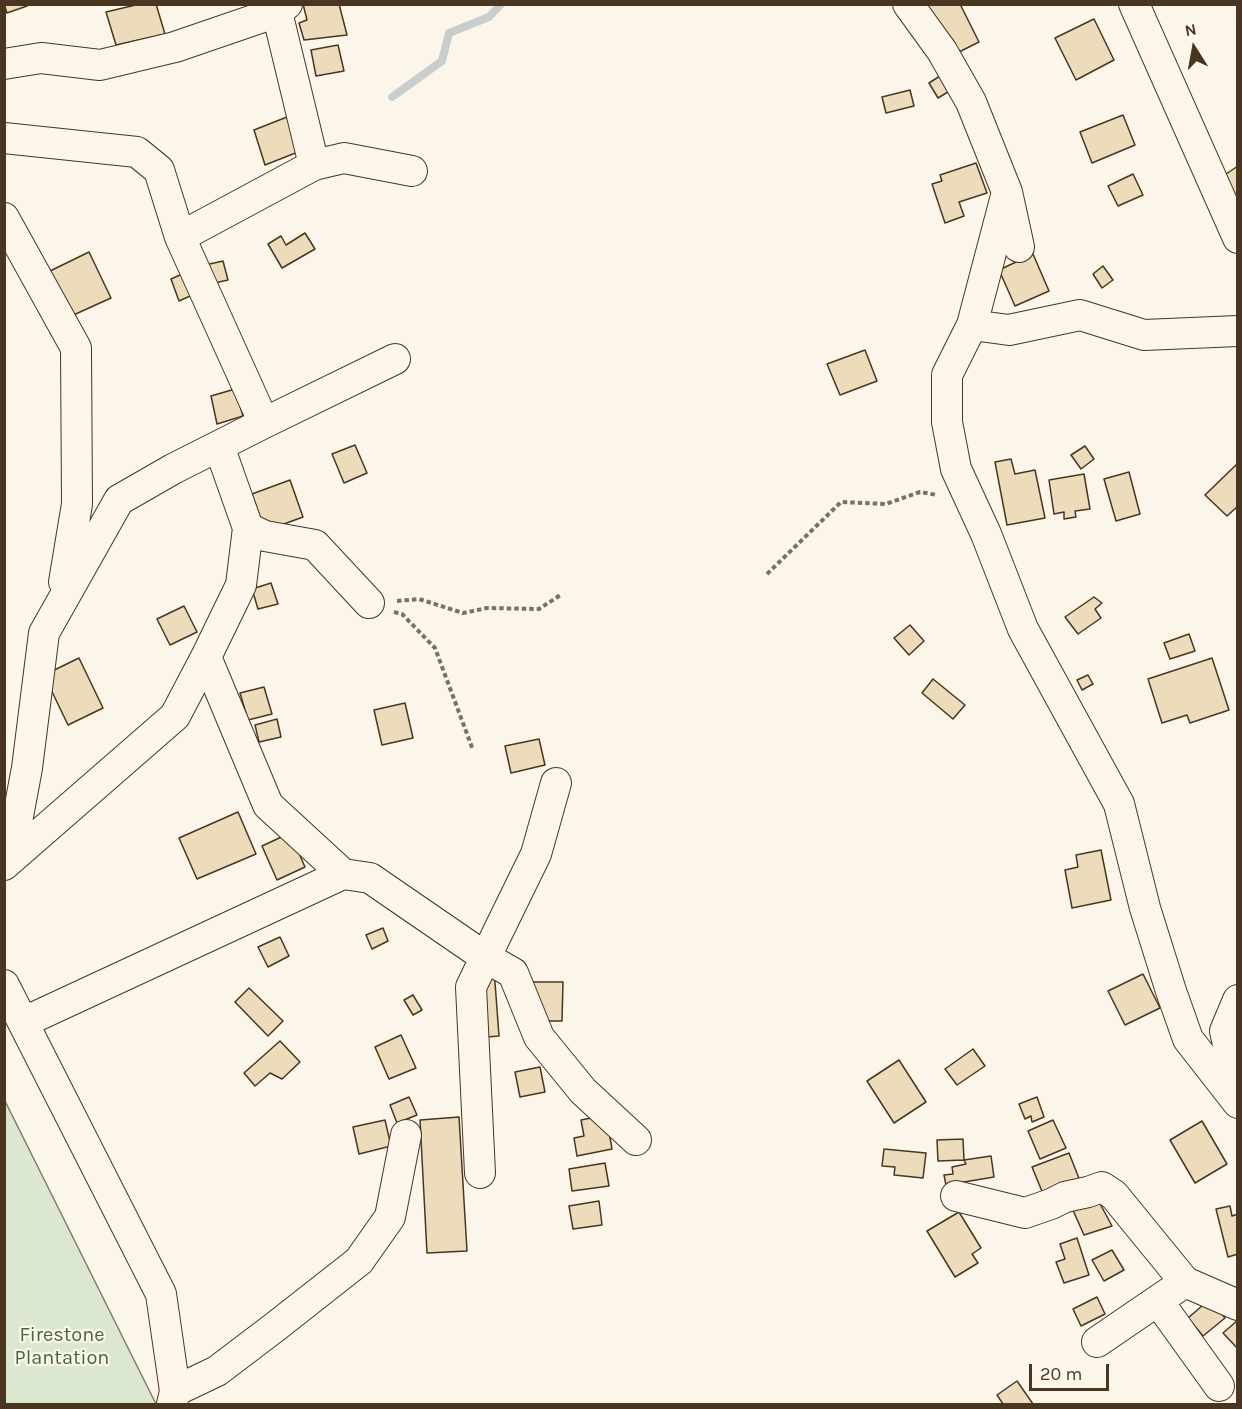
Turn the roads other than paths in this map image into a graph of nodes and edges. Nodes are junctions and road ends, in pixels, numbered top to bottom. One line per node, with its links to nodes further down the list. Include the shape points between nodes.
1 (908, 4): 8 (street, via 942,51 971,102)
2 (1134, 4): 11 (street)
3 (282, 8): 4 (street, via 175,47 100,65 41,58); 6 (street)
4 (4, 64)
5 (4, 138): 10 (street, via 137,152 159,170)
6 (314, 165): 7 (street, via 344,158); 10 (street)
7 (412, 171)
8 (1007, 192): 12 (street); 15 (street)
9 (4, 218): 14 (street)
10 (180, 237): 18 (street)
11 (1238, 238)
12 (1019, 247)
13 (4, 267): 14 (street)
14 (38, 279): 21 (street, via 76,348 77,504)
15 (972, 326): 16 (street, via 1009,330 1080,315 1144,335); 32 (street, via 947,375 947,422 956,469 1023,629 1119,804 1144,908 1188,1039)
16 (1238, 331)
17 (395, 359): 18 (street)
18 (264, 423): 19 (street)
19 (219, 446): 20 (street); 21 (street, via 119,500)
20 (248, 528): 22 (street, via 265,536 315,545); 23 (street, via 241,585)
21 (61, 603): 25 (street, via 44,633 27,768)
22 (369, 603)
23 (206, 657): 25 (street, via 175,717); 26 (street, via 268,805)
24 (556, 783): 27 (street, via 536,854)
25 (7, 862)
26 (343, 874): 27 (street, via 370,878); 30 (street)
27 (485, 957): 34 (street, via 513,973 538,1037 583,1091); 35 (street, via 471,987)
28 (4, 985): 30 (street)
29 (1238, 1000): 31 (street, via 1225,1031)
30 (24, 1022): 42 (street, via 161,1294)
31 (1238, 1090)
32 (1238, 1103)
33 (406, 1135): 42 (street, via 390,1217 359,1261 218,1371)
34 (636, 1140)
35 (480, 1173)
36 (956, 1197): 37 (street, via 1024,1213 1102,1187 1114,1195)
37 (1185, 1282): 38 (street); 39 (street)
38 (1158, 1301): 40 (street); 41 (street)
39 (1238, 1305)
40 (1097, 1342)
41 (1219, 1386)
42 (174, 1398)

